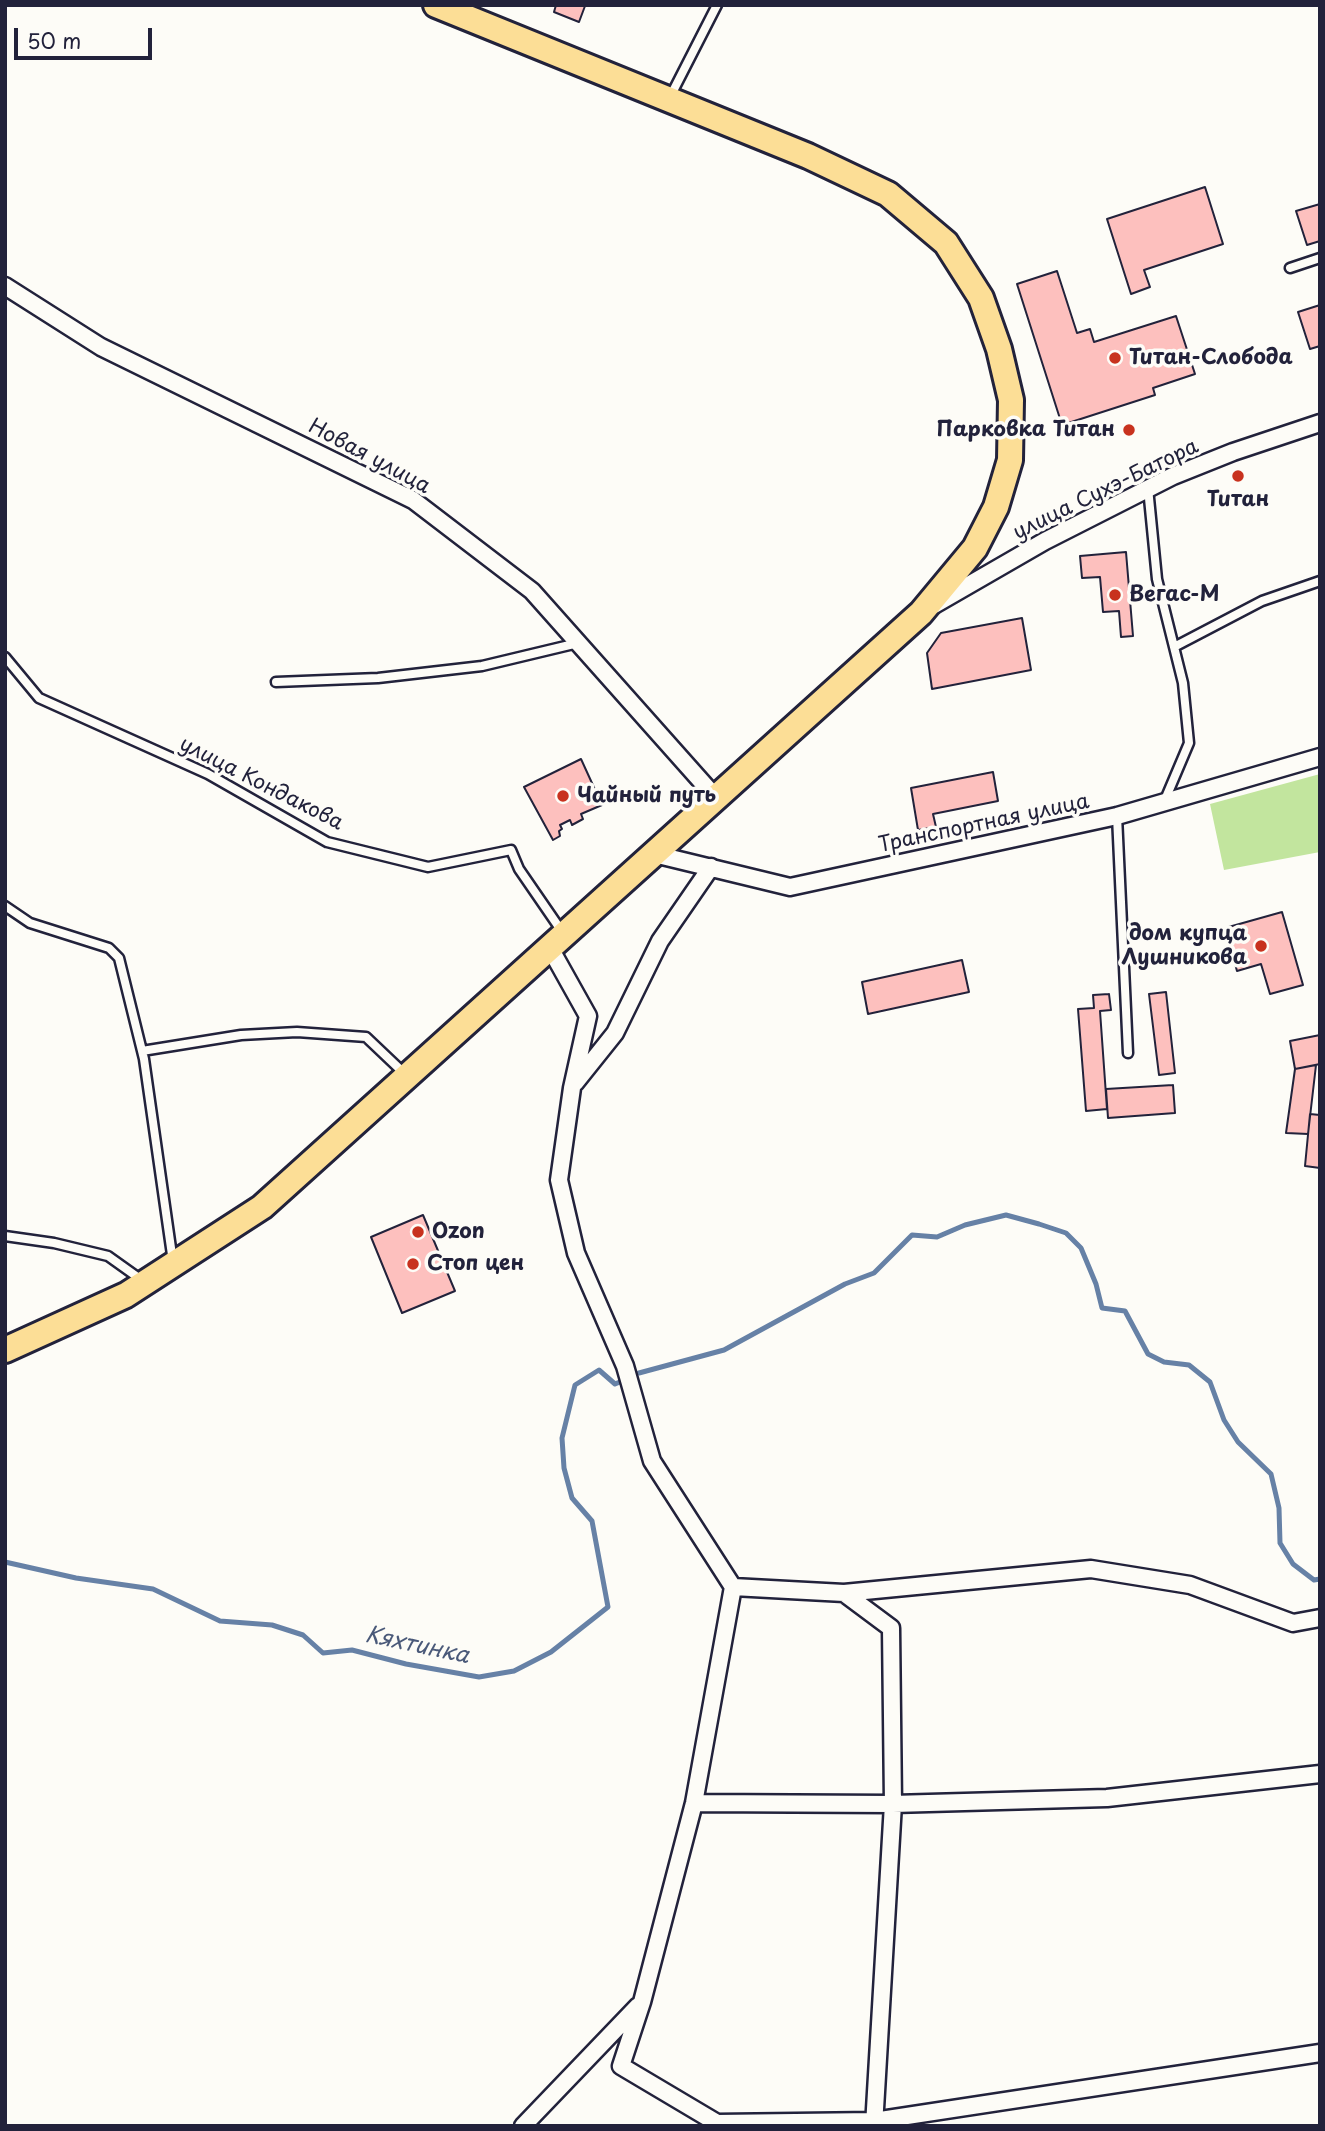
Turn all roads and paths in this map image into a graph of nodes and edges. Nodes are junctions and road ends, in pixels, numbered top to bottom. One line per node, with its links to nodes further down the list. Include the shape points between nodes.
1 (436, 5): 4 (main road)
2 (450, 5): 4 (main road)
3 (717, 5): 5 (lane)
4 (488, 26): 5 (main road)
5 (668, 100): 12 (main road, via 808,156 888,194 946,243 981,298 1011,400 1010,460 996,507 975,548)
6 (1320, 258): 7 (lane)
7 (1290, 268)
8 (5, 286): 13 (street, Новая улица, via 101,347 413,500 532,591)
9 (1320, 423): 10 (street, улица Сухэ-Батора, via 1233,452)
10 (1148, 488): 12 (street, улица Сухэ-Батора); 14 (lane, via 1157,579)
11 (1320, 581): 14 (lane, via 1262,601)
12 (921, 613): 18 (main road)
13 (578, 643): 16 (lane, via 482,666 378,678); 18 (street, Новая улица)
14 (1174, 647): 19 (lane, via 1189,743)
15 (5, 657): 24 (lane, улица Кондакова, via 39,698 208,774 327,842 428,867 511,850)
16 (276, 682)
17 (1320, 757): 19 (street, Транспортная улица)
18 (717, 799): 21 (main road)
19 (1164, 803): 20 (street, Транспортная улица)
20 (1117, 816): 22 (street, Транспортная улица, via 790,887); 26 (lane)
21 (654, 854): 22 (street, Транспортная улица); 24 (main road)
22 (710, 867): 28 (street, via 660,941 615,1033)
23 (5, 906): 25 (lane, via 30,923 109,948 119,958)
24 (557, 942): 27 (main road); 28 (street, via 588,1016)
25 (142, 1051): 27 (lane, via 241,1035 297,1032 366,1037); 30 (lane)
26 (1128, 1053)
27 (408, 1077): 30 (main road, via 262,1208)
28 (572, 1088): 33 (street, via 559,1180 576,1253 625,1366 652,1461)
29 (5, 1236): 31 (lane, via 108,1256)
30 (173, 1265): 31 (main road)
31 (146, 1282): 32 (main road)
32 (5, 1350)
33 (733, 1587): 34 (street); 37 (street)
34 (844, 1592): 35 (street, via 1091,1570 1190,1586 1293,1623); 38 (street, via 891,1628)
35 (1320, 1618)
36 (1320, 1773): 38 (street, via 1107,1798)
37 (694, 1803): 38 (street); 39 (street)
38 (893, 1804): 42 (street)
39 (642, 2002): 41 (street); 42 (street, via 621,2066 717,2123)
40 (1320, 2053): 42 (street)
41 (528, 2124)
42 (874, 2124)

